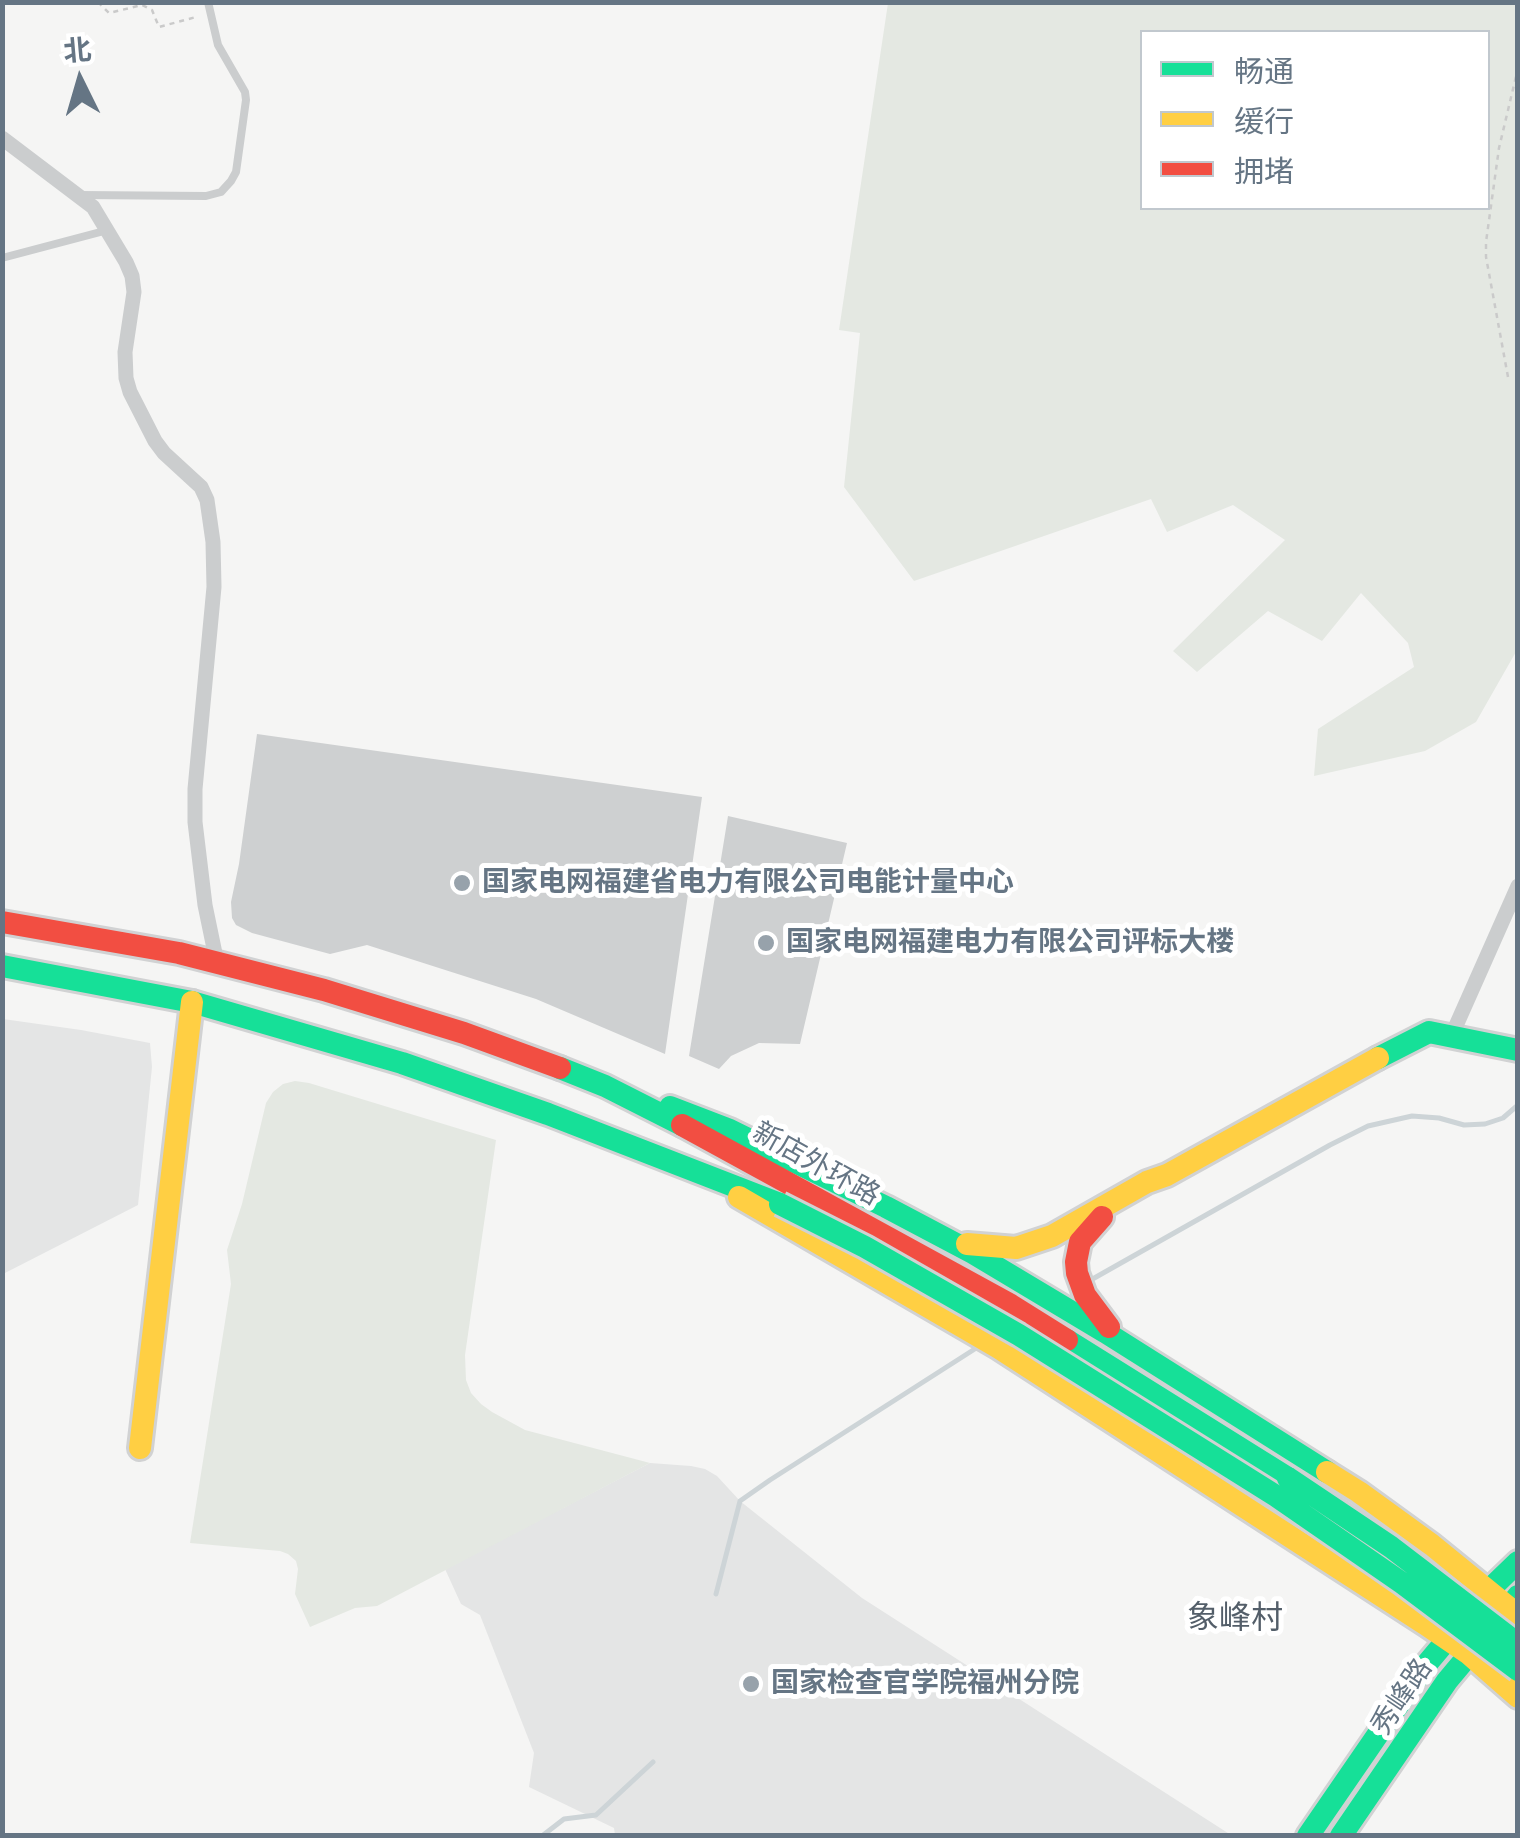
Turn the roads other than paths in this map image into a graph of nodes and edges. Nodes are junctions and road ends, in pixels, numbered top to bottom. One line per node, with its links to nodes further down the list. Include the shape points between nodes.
1 (208, 2): 3 (lane, via 218,45 246,100 236,172 227,188 206,196)
2 (2, 138): 3 (street)
3 (75, 195): 4 (street)
4 (108, 230): 5 (lane); 8 (street, via 134,292 125,352 130,392 155,441 201,488 214,542 195,805)
5 (2, 258)
6 (1518, 886): 11 (street)
7 (2, 922): 8 (main road, 新店外环路)
8 (218, 963): 13 (main road, 新店外环路, via 395,1011)
9 (2, 966): 10 (main road, 新店外环路)
10 (192, 1002): 15 (main road, 新店外环路, via 476,1088); 18 (main road)
11 (1452, 1036): 12 (main road); 14 (main road, via 1429,1032)
12 (1518, 1050)
13 (605, 1086): 16 (main road, via 730,1130); 23 (main road, 新店外环路, bridge, via 1011,1306 1303,1488)
14 (1167, 1174): 16 (main road, via 1026,1246); 17 (main road, via 1092,1226 1080,1242)
15 (705, 1176): 22 (main road, via 999,1348); 25 (main road, 新店外环路, bridge, via 865,1247 1019,1335 1276,1496)
16 (950, 1241): 17 (main road, via 1037,1292)
17 (1076, 1292): 20 (main road, via 1128,1346 1359,1492)
18 (140, 1448)
19 (1518, 1562): 20 (main road)
20 (1488, 1591): 21 (main road); 22 (main road)
21 (1514, 1606): 24 (main road, 秀峰路)
22 (1447, 1639): 24 (main road); 27 (main road)
23 (1518, 1644)
24 (1469, 1654): 26 (main road); 28 (main road, 秀峰路)
25 (1518, 1670)
26 (1518, 1696)
27 (1308, 1836)
28 (1341, 1836)

